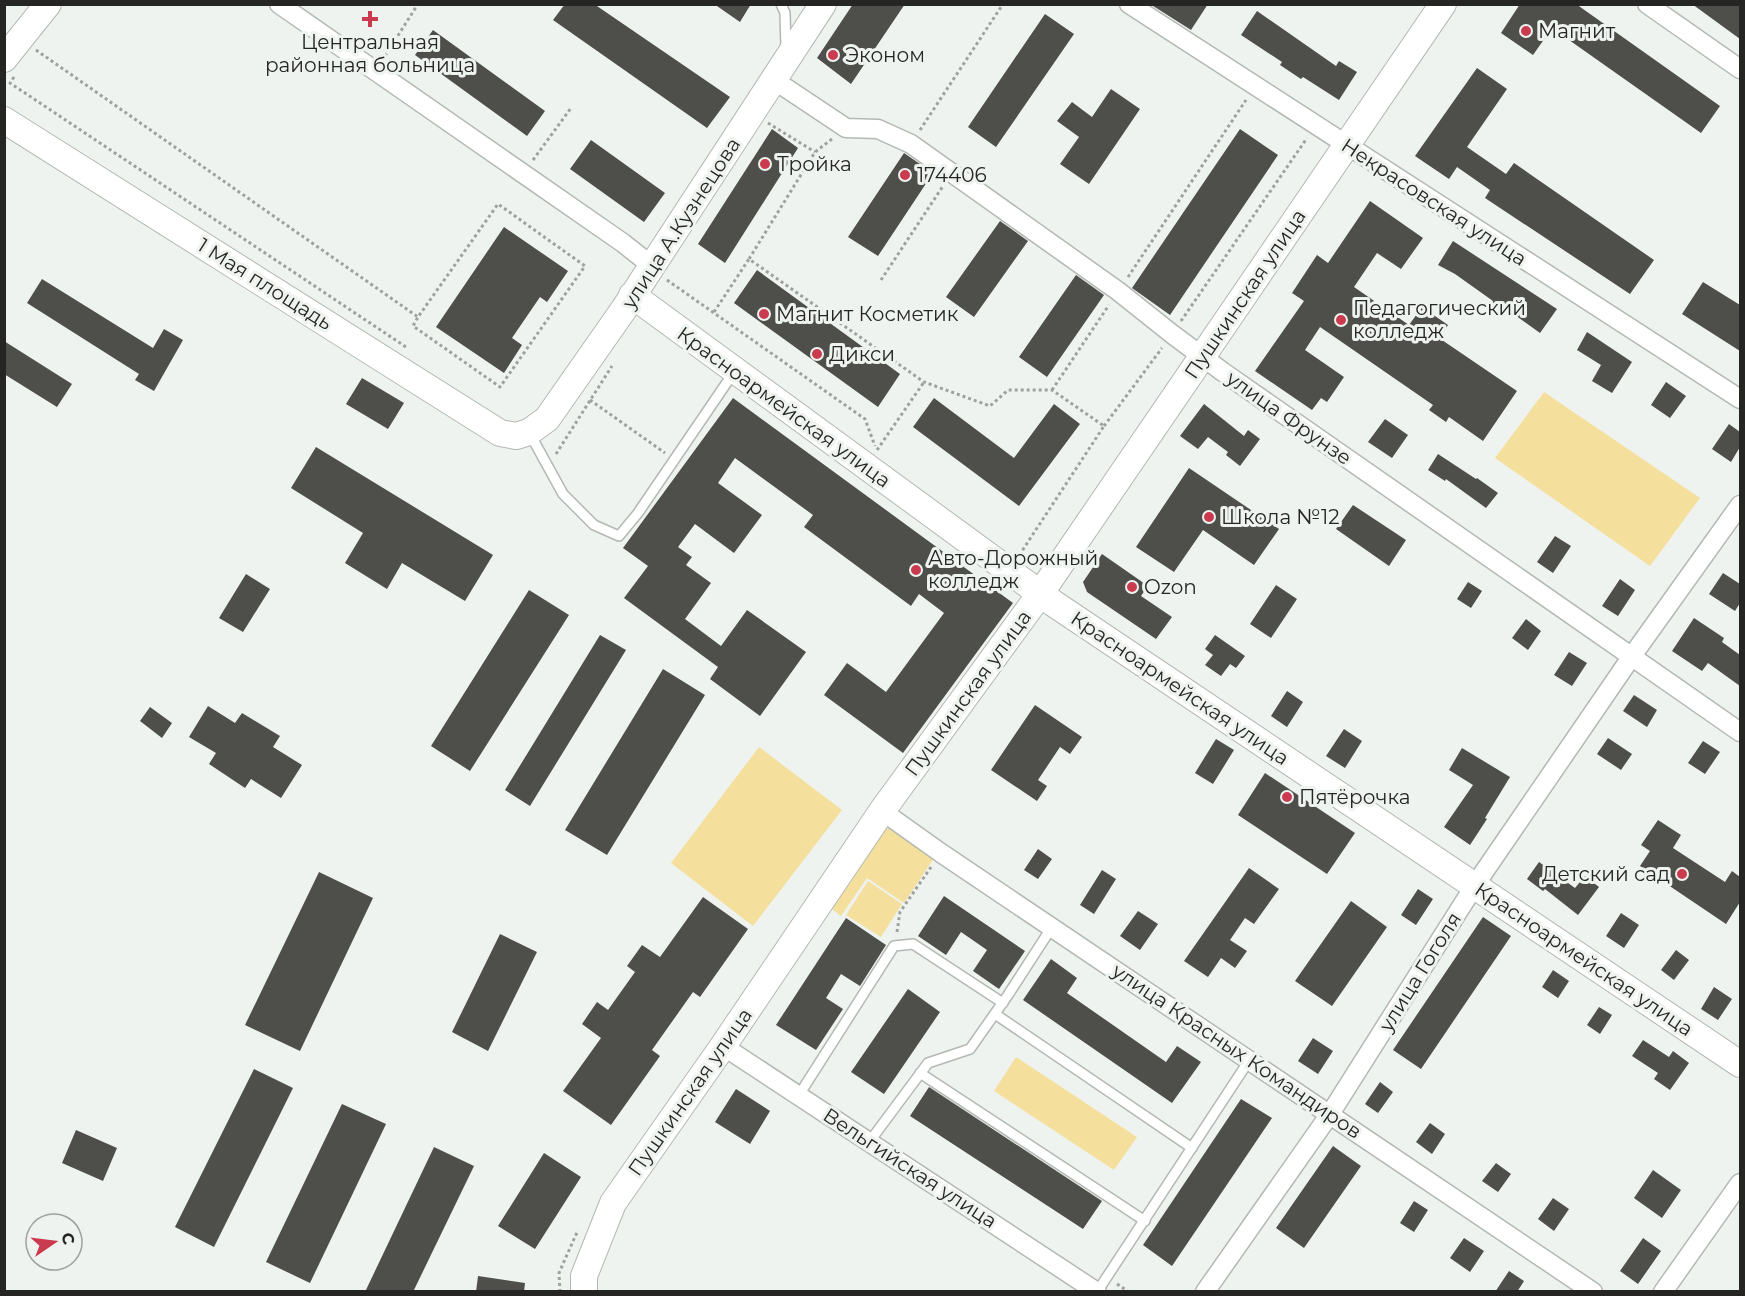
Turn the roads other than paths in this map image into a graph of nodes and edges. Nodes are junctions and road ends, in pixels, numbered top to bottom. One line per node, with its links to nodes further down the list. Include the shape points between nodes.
1 (48, 4): 8 (main road)
2 (279, 4): 13 (street)
3 (781, 4): 10 (lane, via 785,13)
4 (823, 4): 10 (main road, улица А.Кузнецова)
5 (1129, 4): 12 (street, Некрасовская улица)
6 (1443, 4): 12 (main road, Пушкинская улица)
7 (1647, 4): 9 (street)
8 (10, 66)
9 (1740, 69)
10 (780, 71): 13 (main road, улица А.Кузнецова); 15 (street, улица Фрунзе, via 846,128 878,129 911,144 1118,291)
11 (4, 120): 18 (main road, 1 Мая площадь, via 500,433 516,436)
12 (1347, 145): 15 (main road, Пушкинская улица); 17 (street, Некрасовская улица)
13 (660, 272): 14 (main road, улица А.Кузнецова)
14 (632, 295): 16 (main road, Красноармейская улица); 18 (main road, улица А.Кузнецова, via 547,419)
15 (1202, 357): 20 (main road, Пушкинская улица); 21 (street, улица Фрунзе)
16 (735, 371): 18 (lane, via 619,536 594,525 562,494); 20 (main road, Красноармейская улица)
17 (1740, 399)
18 (529, 432)
19 (1740, 505): 21 (street, улица Гоголя)
20 (1040, 594): 23 (main road, Пушкинская улица); 24 (main road, Красноармейская улица)
21 (1632, 656): 22 (street, улица Фрунзе); 24 (street, улица Гоголя)
22 (1740, 732)
23 (882, 811): 25 (street, улица Красных Командиров); 28 (main road, Пушкинская улица)
24 (1475, 885): 30 (main road, Красноармейская улица); 33 (street, улица Гоголя)
25 (1052, 927): 26 (lane); 29 (street, улица Красных Командиров)
26 (1003, 1003): 27 (lane); 32 (lane, via 913,944 894,946)
27 (995, 1014): 31 (lane, via 970,1049 928,1063); 35 (lane)
28 (723, 1046): 32 (street, Вельгийская улица); 38 (main road, Пушкинская улица, via 613,1203 584,1276)
29 (1250, 1059): 33 (street, улица Красных Командиров); 35 (lane)
30 (1740, 1064)
31 (921, 1073): 34 (lane); 37 (lane)
32 (799, 1095): 34 (street, Вельгийская улица)
33 (1330, 1114): 40 (street, улица Гоголя); 41 (street, улица Красных Командиров)
34 (870, 1141): 39 (street, Вельгийская улица)
35 (1192, 1148): 37 (lane)
36 (1740, 1183): 42 (street)
37 (1145, 1221): 39 (lane)
38 (584, 1292)
39 (1097, 1292)
40 (1205, 1292)
41 (1593, 1292)
42 (1663, 1292)

